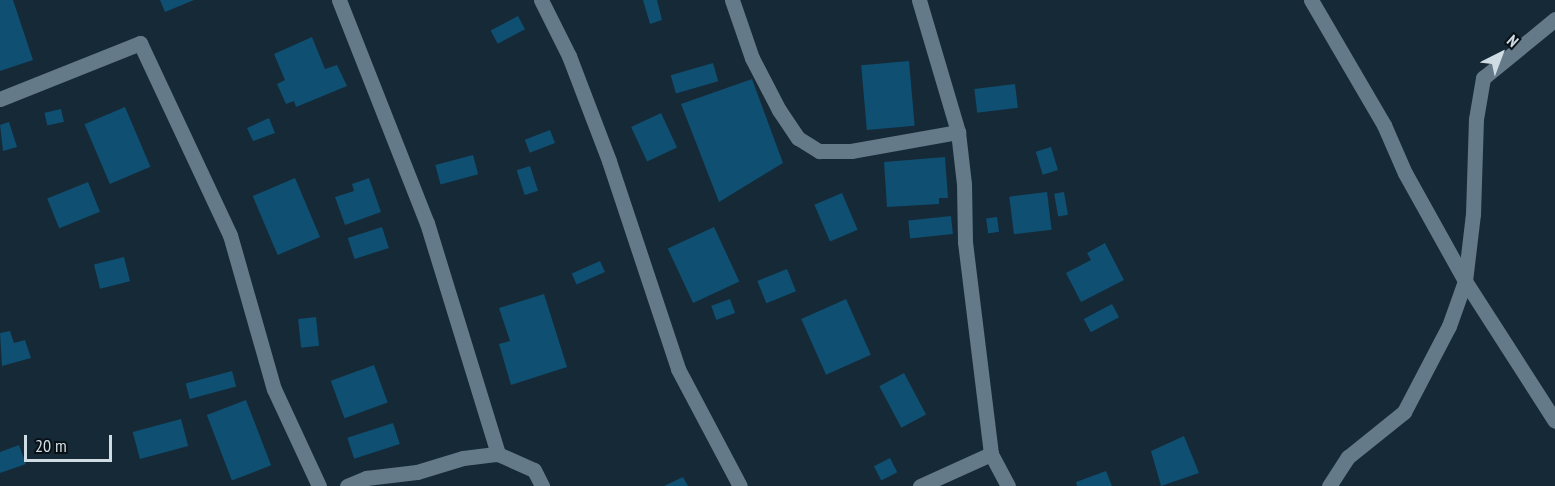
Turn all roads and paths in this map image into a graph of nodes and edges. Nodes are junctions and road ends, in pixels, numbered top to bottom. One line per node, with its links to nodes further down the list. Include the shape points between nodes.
1 (339, 0): 11 (street, via 427,223)
2 (541, 0): 16 (street, via 569,56 609,161 678,369)
3 (732, 0): 8 (street, via 752,58 779,110 798,138 819,151 851,150)
4 (919, 0): 8 (street)
5 (1311, 0): 9 (street, via 1384,125 1405,173)
6 (1555, 19): 9 (street, via 1483,78 1476,119 1473,214)
7 (0, 99): 13 (street, via 140,43 230,236 274,389)
8 (958, 132): 12 (street, via 965,242)
9 (1465, 281): 10 (street); 19 (street, via 1449,326 1404,412 1348,457)
10 (1555, 421)
11 (498, 454): 14 (street, via 366,478); 15 (street, via 534,470)
12 (991, 454): 17 (street); 18 (street)
13 (319, 486)
14 (347, 486)
15 (542, 486)
16 (740, 486)
17 (920, 486)
18 (1008, 486)
19 (1329, 486)

